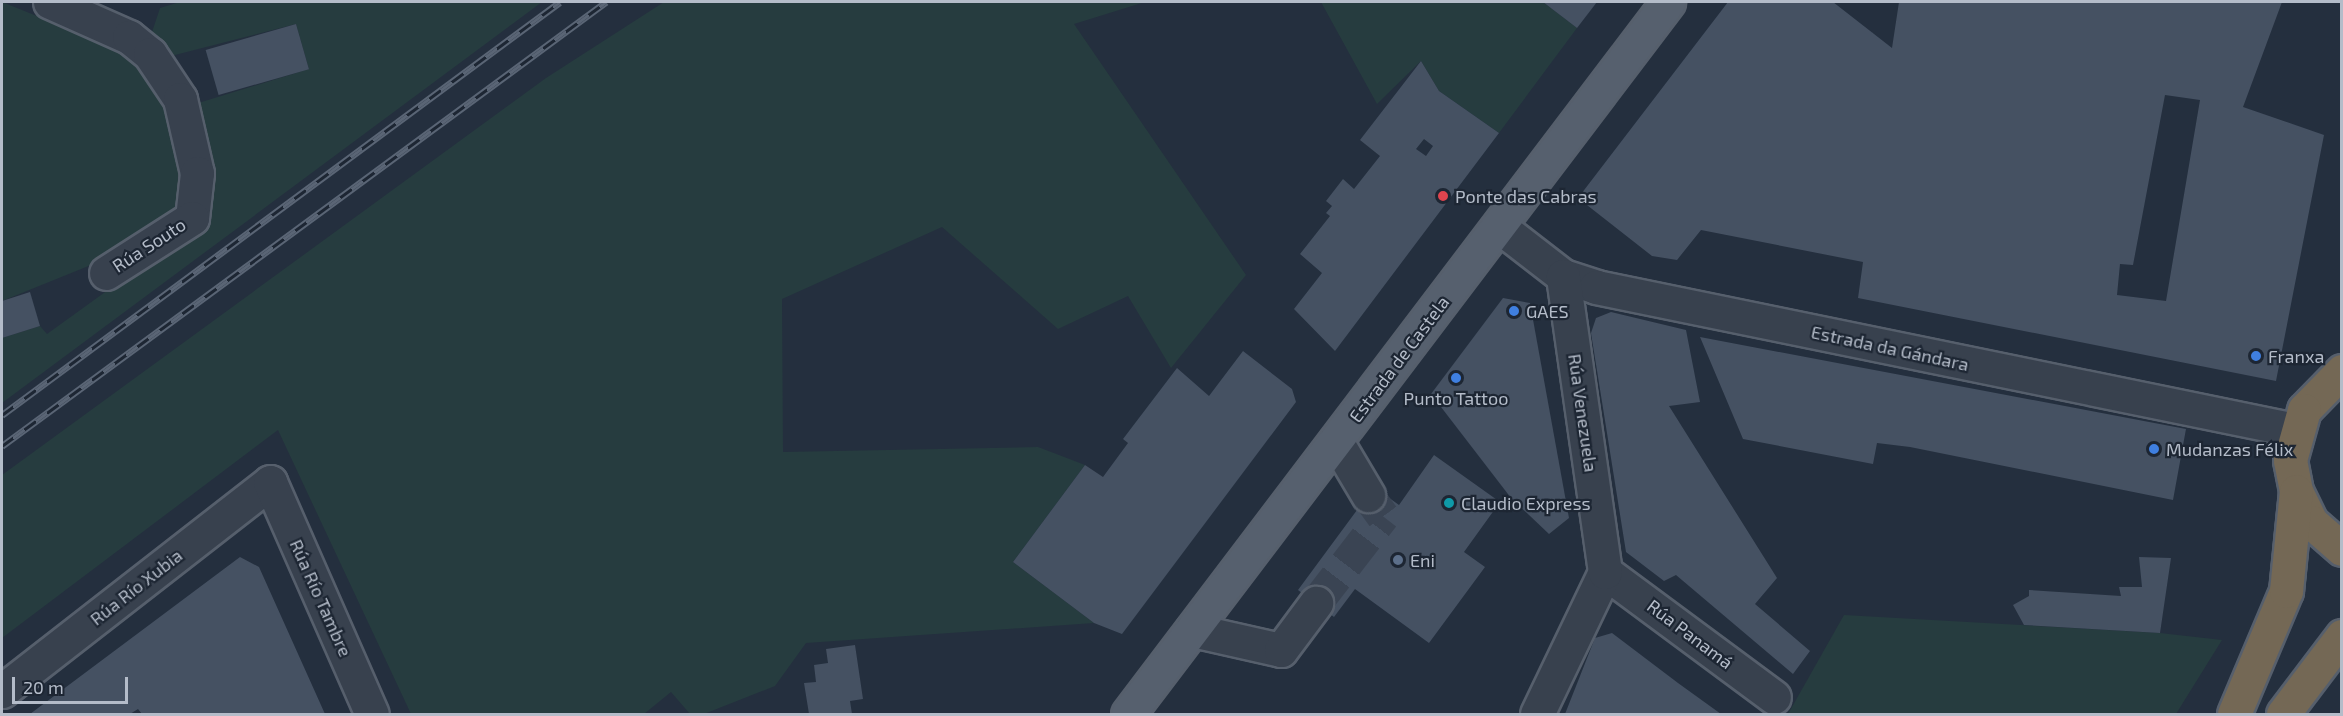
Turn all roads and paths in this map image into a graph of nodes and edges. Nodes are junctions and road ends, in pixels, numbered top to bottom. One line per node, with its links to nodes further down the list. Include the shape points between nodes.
1 (50, 2): 4 (street, Rúa Souto, via 129,37 150,54 180,99 197,173 192,218)
2 (1668, 2): 3 (main road, Estrada de Castela)
3 (1501, 228): 5 (street, Estrada da Gándara); 8 (main road, Estrada de Castela)
4 (106, 273)
5 (1563, 276): 7 (street, Estrada da Gándara); 13 (street, Rúa Venezuela)
6 (2342, 371): 7 (highway, via 2316,392)
7 (2295, 430): 10 (highway, via 2290,460)
8 (1336, 441): 11 (street); 15 (main road, Estrada de Castela)
9 (270, 482): 17 (street, Rúa Río Xubia); 19 (street, Rúa Río Tambre)
10 (2295, 491): 12 (highway, via 2311,522); 22 (highway, via 2286,591)
11 (1368, 495)
12 (2342, 549)
13 (1605, 572): 18 (street, Rúa Panamá); 21 (street)
14 (1316, 603): 15 (street, via 1281,650)
15 (1192, 630): 20 (main road, Estrada de Castela)
16 (2342, 636): 23 (highway)
17 (2, 691)
18 (1774, 697)
19 (372, 714)
20 (1128, 714)
21 (1537, 714)
22 (2234, 714)
23 (2283, 714)

